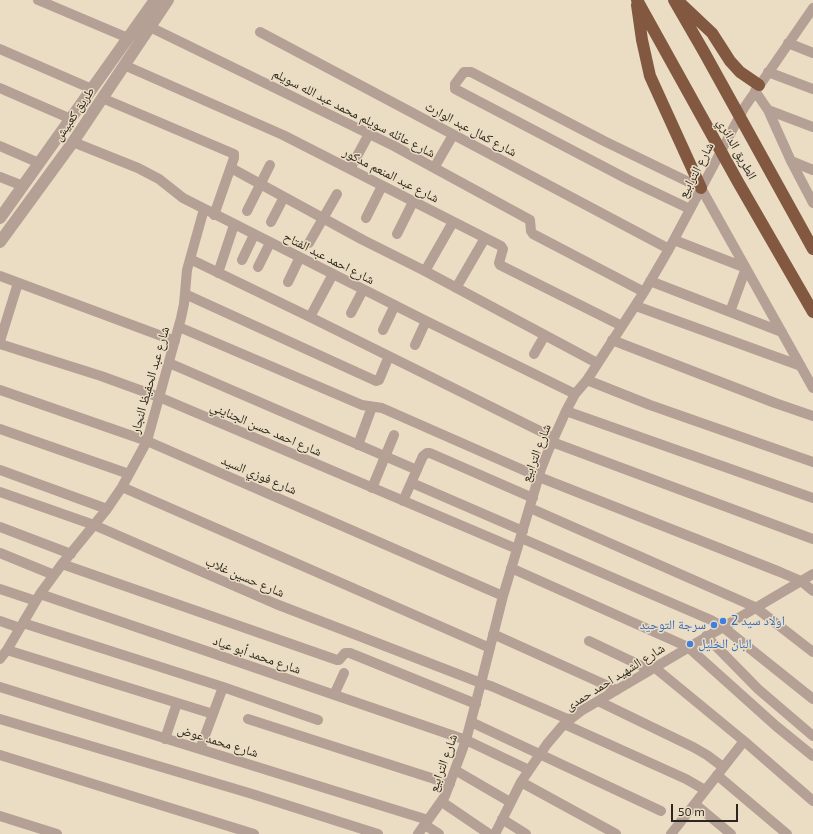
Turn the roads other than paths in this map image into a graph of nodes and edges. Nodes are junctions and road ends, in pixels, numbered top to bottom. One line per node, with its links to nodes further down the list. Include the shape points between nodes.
1 (38, 0): 10 (street)
2 (155, 0): 10 (street, طريق كعبيش)
3 (168, 0): 8 (street, طريق كعبيش)
4 (637, 0): 41 (highway, via 650,76); 83 (highway, الطريق الدائري)
5 (675, 0): 17 (highway, via 707,27 730,61); 63 (highway, الطريق الدائري)
6 (813, 8): 7 (street, شارع الترابيع)
7 (808, 22): 11 (street, شارع الترابيع)
8 (150, 27): 14 (street, طريق كعبيش); 26 (street, شارع عائله سويلم محمد عبد الله سويلم)
9 (260, 32): 27 (street, شارع كمال عبد الوارث)
10 (128, 38): 18 (street, طريق كعبيش)
11 (788, 43): 13 (street); 15 (street, شارع الترابيع)
12 (0, 49): 18 (street)
13 (813, 52)
14 (124, 66): 20 (street, طريق كعبيش); 35 (street, شارع عبد المنعم مدكور, via 283,135)
15 (768, 72): 17 (street, شارع الترابيع); 19 (street)
16 (0, 88): 24 (street)
17 (757, 88): 23 (street); 41 (street, شارع الترابيع)
18 (92, 89): 21 (street, طريق كعبيش)
19 (813, 89)
20 (102, 98): 22 (street, طريق كعبيش); 33 (street, via 231,152 235,156)
21 (82, 103): 22 (street); 24 (street, طريق كعبيش)
22 (94, 110): 28 (street, طريق كعبيش)
23 (768, 110): 25 (street); 30 (street)
24 (71, 119): 31 (street, طريق كعبيش)
25 (813, 127)
26 (369, 134): 34 (street, شارع عائله سويلم محمد عبد الله سويلم); 35 (street)
27 (453, 135): 34 (street); 62 (street, شارع كمال عبد الوارث)
28 (73, 142): 46 (street, شارع احمد عبد الفتاح, via 138,168); 59 (street, طريق كعبيش)
29 (0, 146): 31 (street)
30 (791, 161): 36 (street); 45 (street)
31 (39, 163): 39 (street, طريق كعبيش)
32 (270, 165): 38 (street)
33 (231, 168): 38 (street); 49 (street)
34 (434, 168): 78 (street, شارع عائله سويلم محمد عبد الله سويلم, via 530,220 533,234)
35 (350, 169): 40 (street, شارع عبد المنعم مدكور)
36 (813, 170)
37 (0, 177): 39 (street)
38 (260, 184): 43 (street); 48 (street)
39 (23, 186): 50 (street, طريق كعبيش)
40 (382, 186): 44 (street, شارع عبد المنعم مدكور); 52 (street)
41 (701, 188): 47 (street, شارع الترابيع); 47 (street, via 631,155 471,72 462,74 454,86 457,90); 68 (street)
42 (337, 194): 51 (street)
43 (284, 197): 51 (street); 53 (street)
44 (413, 202): 54 (street, شارع عبد المنعم مدكور); 56 (street)
45 (813, 203)
46 (204, 209): 49 (street, شارع احمد عبد الفتاح); 65 (street, شارع عبد الحفيظ النجار)
47 (690, 209): 62 (street, شارع الترابيع)
48 (248, 211)
49 (214, 215): 55 (street, شارع احمد عبد الفتاح)
50 (0, 218)
51 (323, 218): 61 (street); 69 (street)
52 (366, 218)
53 (271, 222)
54 (453, 222): 58 (street, شارع عبد المنعم مدكور); 69 (street)
55 (234, 225): 57 (street, شارع احمد عبد الفتاح); 70 (street)
56 (397, 234)
57 (254, 235): 60 (street, شارع احمد عبد الفتاح); 66 (street)
58 (485, 238): 76 (street); 87 (street, شارع عبد المنعم مدكور, via 502,248 498,263 500,265)
59 (0, 242)
60 (270, 243): 64 (street, شارع احمد عبد الفتاح); 67 (street)
61 (309, 243)
62 (671, 245): 68 (street, شارع كمال عبد الوارث); 73 (street, شارع الترابيع)
63 (813, 249)
64 (300, 257): 71 (street, شارع احمد عبد الفتاح); 74 (street)
65 (190, 259): 70 (street); 79 (street, شارع عبد الحفيظ النجار)
66 (242, 260)
67 (258, 267)
68 (746, 268): 82 (street); 90 (street)
69 (426, 272): 76 (street)
70 (218, 273): 85 (street)
71 (333, 274): 77 (street, شارع احمد عبد الفتاح); 85 (street)
72 (0, 276): 75 (street)
73 (650, 281): 78 (street, شارع الترابيع); 82 (street)
74 (288, 282)
75 (18, 283): 93 (street); 94 (street)
76 (456, 288): 91 (street)
77 (363, 290): 80 (street, شارع احمد عبد الفتاح); 84 (street)
78 (644, 292): 81 (street, شارع الترابيع)
79 (185, 294): 88 (street, شارع عبد الحفيظ النجار); 98 (street, via 376,381 379,380)
80 (395, 306): 86 (street, شارع احمد عبد الفتاح); 89 (street)
81 (636, 306): 87 (street, شارع الترابيع); 101 (street)
82 (730, 312): 90 (street)
83 (813, 312)
84 (351, 313)
85 (310, 317): 98 (street)
86 (426, 321): 96 (street); 105 (street, شارع احمد عبد الفتاح)
87 (622, 326): 92 (street, شارع الترابيع)
88 (178, 327): 94 (street, شارع عبد الحفيظ النجار); 107 (street)
89 (383, 330)
90 (782, 332): 101 (street)
91 (545, 335): 97 (street); 100 (street)
92 (612, 340): 100 (street, شارع الترابيع); 109 (street)
93 (0, 341)
94 (175, 341): 99 (street, شارع عبد الحفيظ النجار)
95 (0, 344): 106 (street, شارع احمد حسن الجنايني)
96 (415, 345)
97 (534, 354)
98 (389, 356): 112 (street)
99 (169, 363): 106 (street, شارع عبد الحفيظ النجار); 114 (street)
100 (597, 363): 102 (street, شارع الترابيع)
101 (801, 366): 103 (street)
102 (587, 380): 105 (street, شارع الترابيع); 116 (street)
103 (813, 388)
104 (0, 390): 113 (street, شارع فوزي السيد)
105 (575, 394): 108 (street, شارع الترابيع)
106 (159, 397): 113 (street, شارع عبد الحفيظ النجار); 123 (street, شارع احمد حسن الجنايني)
107 (372, 407): 114 (street); 120 (street, via 382,408)
108 (566, 411): 112 (street, شارع الترابيع); 126 (street)
109 (813, 416)
110 (0, 430): 119 (street)
111 (394, 435): 115 (street)
112 (553, 440): 120 (street, شارع الترابيع); 133 (street)
113 (147, 441): 119 (street, شارع عبد الحفيظ النجار); 144 (street, شارع فوزي السيد)
114 (358, 445): 115 (street)
115 (385, 456): 118 (street); 123 (street)
116 (813, 462)
117 (0, 470): 129 (street)
118 (417, 470): 121 (street); 125 (street, via 424,454 430,453)
119 (129, 474): 122 (street, شارع عبد الحفيظ النجار)
120 (539, 477): 125 (street, شارع الترابيع); 141 (street)
121 (412, 483): 127 (street); 132 (street)
122 (122, 487): 129 (street, شارع عبد الحفيظ النجار); 154 (street)
123 (372, 488): 127 (street, شارع احمد حسن الجنايني)
124 (0, 492): 130 (street, شارع حسين غلاب)
125 (533, 498): 128 (street, شارع الترابيع)
126 (813, 498)
127 (403, 501): 134 (street, شارع احمد حسن الجنايني)
128 (530, 508): 132 (street, شارع الترابيع); 146 (street)
129 (107, 509): 130 (street, شارع عبد الحفيظ النجار)
130 (94, 525): 136 (street, شارع عبد الحفيظ النجار); 160 (street, شارع حسين غلاب, via 276,604)
131 (0, 527): 136 (street)
132 (522, 535): 134 (street, شارع الترابيع); 149 (street, via 691,610)
133 (813, 539)
134 (517, 549): 138 (street, شارع الترابيع)
135 (0, 554): 140 (street)
136 (71, 554): 137 (street, شارع عبد الحفيظ النجار)
137 (62, 564): 140 (street, شارع عبد الحفيظ النجار); 168 (street, via 337,660 345,653 350,653)
138 (511, 568): 144 (street, شارع الترابيع); 153 (street)
139 (813, 574): 141 (street, شارع الشهيد احمد حمدى)
140 (54, 575): 145 (street, شارع عبد الحفيظ النجار)
141 (801, 581): 143 (street); 146 (street, شارع الشهيد احمد حمدى)
142 (0, 589): 145 (street, شارع محمد أبو عياد)
143 (813, 591)
144 (502, 596): 150 (street, شارع الترابيع)
145 (38, 598): 148 (street, شارع عبد الحفيظ النجار); 164 (street, شارع محمد أبو عياد)
146 (756, 607): 149 (street, شارع الشهيد احمد حمدى); 156 (street)
147 (0, 621): 148 (street)
148 (22, 626): 155 (street, شارع عبد الحفيظ النجار); 162 (street)
149 (723, 627): 151 (street, شارع الشهيد احمد حمدى); 165 (street)
150 (493, 634): 154 (street, شارع الترابيع); 163 (street)
151 (706, 636): 153 (street, شارع الشهيد احمد حمدى); 175 (street, via 758,689)
152 (588, 641): 158 (street)
153 (688, 647): 158 (street, شارع الشهيد احمد حمدى); 182 (street)
154 (490, 648): 160 (street, شارع الترابيع)
155 (7, 650): 157 (street, شارع عبد الحفيظ النجار); 167 (street)
156 (813, 652)
157 (0, 659)
158 (652, 669): 163 (street, شارع الشهيد احمد حمدى); 178 (street)
159 (344, 673): 164 (street)
160 (481, 684): 168 (street, شارع الترابيع); 174 (street, شارع حسين غلاب, via 491,686)
161 (0, 687): 176 (street, شارع محمد عوض)
162 (223, 687): 169 (street); 172 (street)
163 (617, 690): 166 (street, شارع الشهيد احمد حمدى)
164 (334, 695): 177 (street, شارع محمد أبو عياد)
165 (813, 699)
166 (598, 701): 174 (street, شارع الشهيد احمد حمدى); 185 (street, via 700,750)
167 (177, 703): 169 (street); 176 (street)
168 (476, 704): 173 (street, شارع الترابيع)
169 (213, 714): 179 (street)
170 (0, 719): 199 (street)
171 (248, 719): 187 (street)
172 (318, 720)
173 (471, 722): 177 (street, شارع الترابيع); 180 (street)
174 (567, 722): 180 (street, شارع الشهيد احمد حمدى); 188 (street, شارع حسين غلاب)
175 (813, 736)
176 (166, 738): 179 (street, شارع محمد عوض)
177 (466, 740): 183 (street, شارع الترابيع); 184 (street, شارع محمد أبو عياد)
178 (744, 741): 185 (street); 189 (street)
179 (200, 749): 196 (street, شارع محمد عوض)
180 (540, 754): 184 (street, شارع الشهيد احمد حمدى); 193 (street)
181 (0, 755): 198 (street)
182 (813, 756)
183 (455, 770): 187 (street, شارع الترابيع); 191 (street)
184 (529, 770): 186 (street, شارع الشهيد احمد حمدى)
185 (720, 771): 188 (street); 208 (street)
186 (521, 782): 191 (street, شارع الشهيد احمد حمدى); 205 (street)
187 (450, 784): 190 (street, شارع الترابيع)
188 (705, 790): 192 (street)
189 (809, 798)
190 (442, 802): 196 (street, شارع الترابيع); 202 (street)
191 (510, 802): 195 (street, شارع الشهيد احمد حمدى)
192 (695, 804): 206 (street); 207 (street)
193 (661, 811)
194 (0, 816): 197 (street)
195 (502, 819): 203 (street, شارع الشهيد احمد حمدى); 204 (street)
196 (426, 822): 200 (street, شارع الترابيع); 201 (street, شارع محمد عوض)
197 (57, 834)
198 (254, 834)
199 (378, 834)
200 (418, 834)
201 (438, 834)
202 (489, 834)
203 (495, 834)
204 (526, 834)
205 (616, 834)
206 (671, 834)
207 (731, 834)
208 (787, 834)

